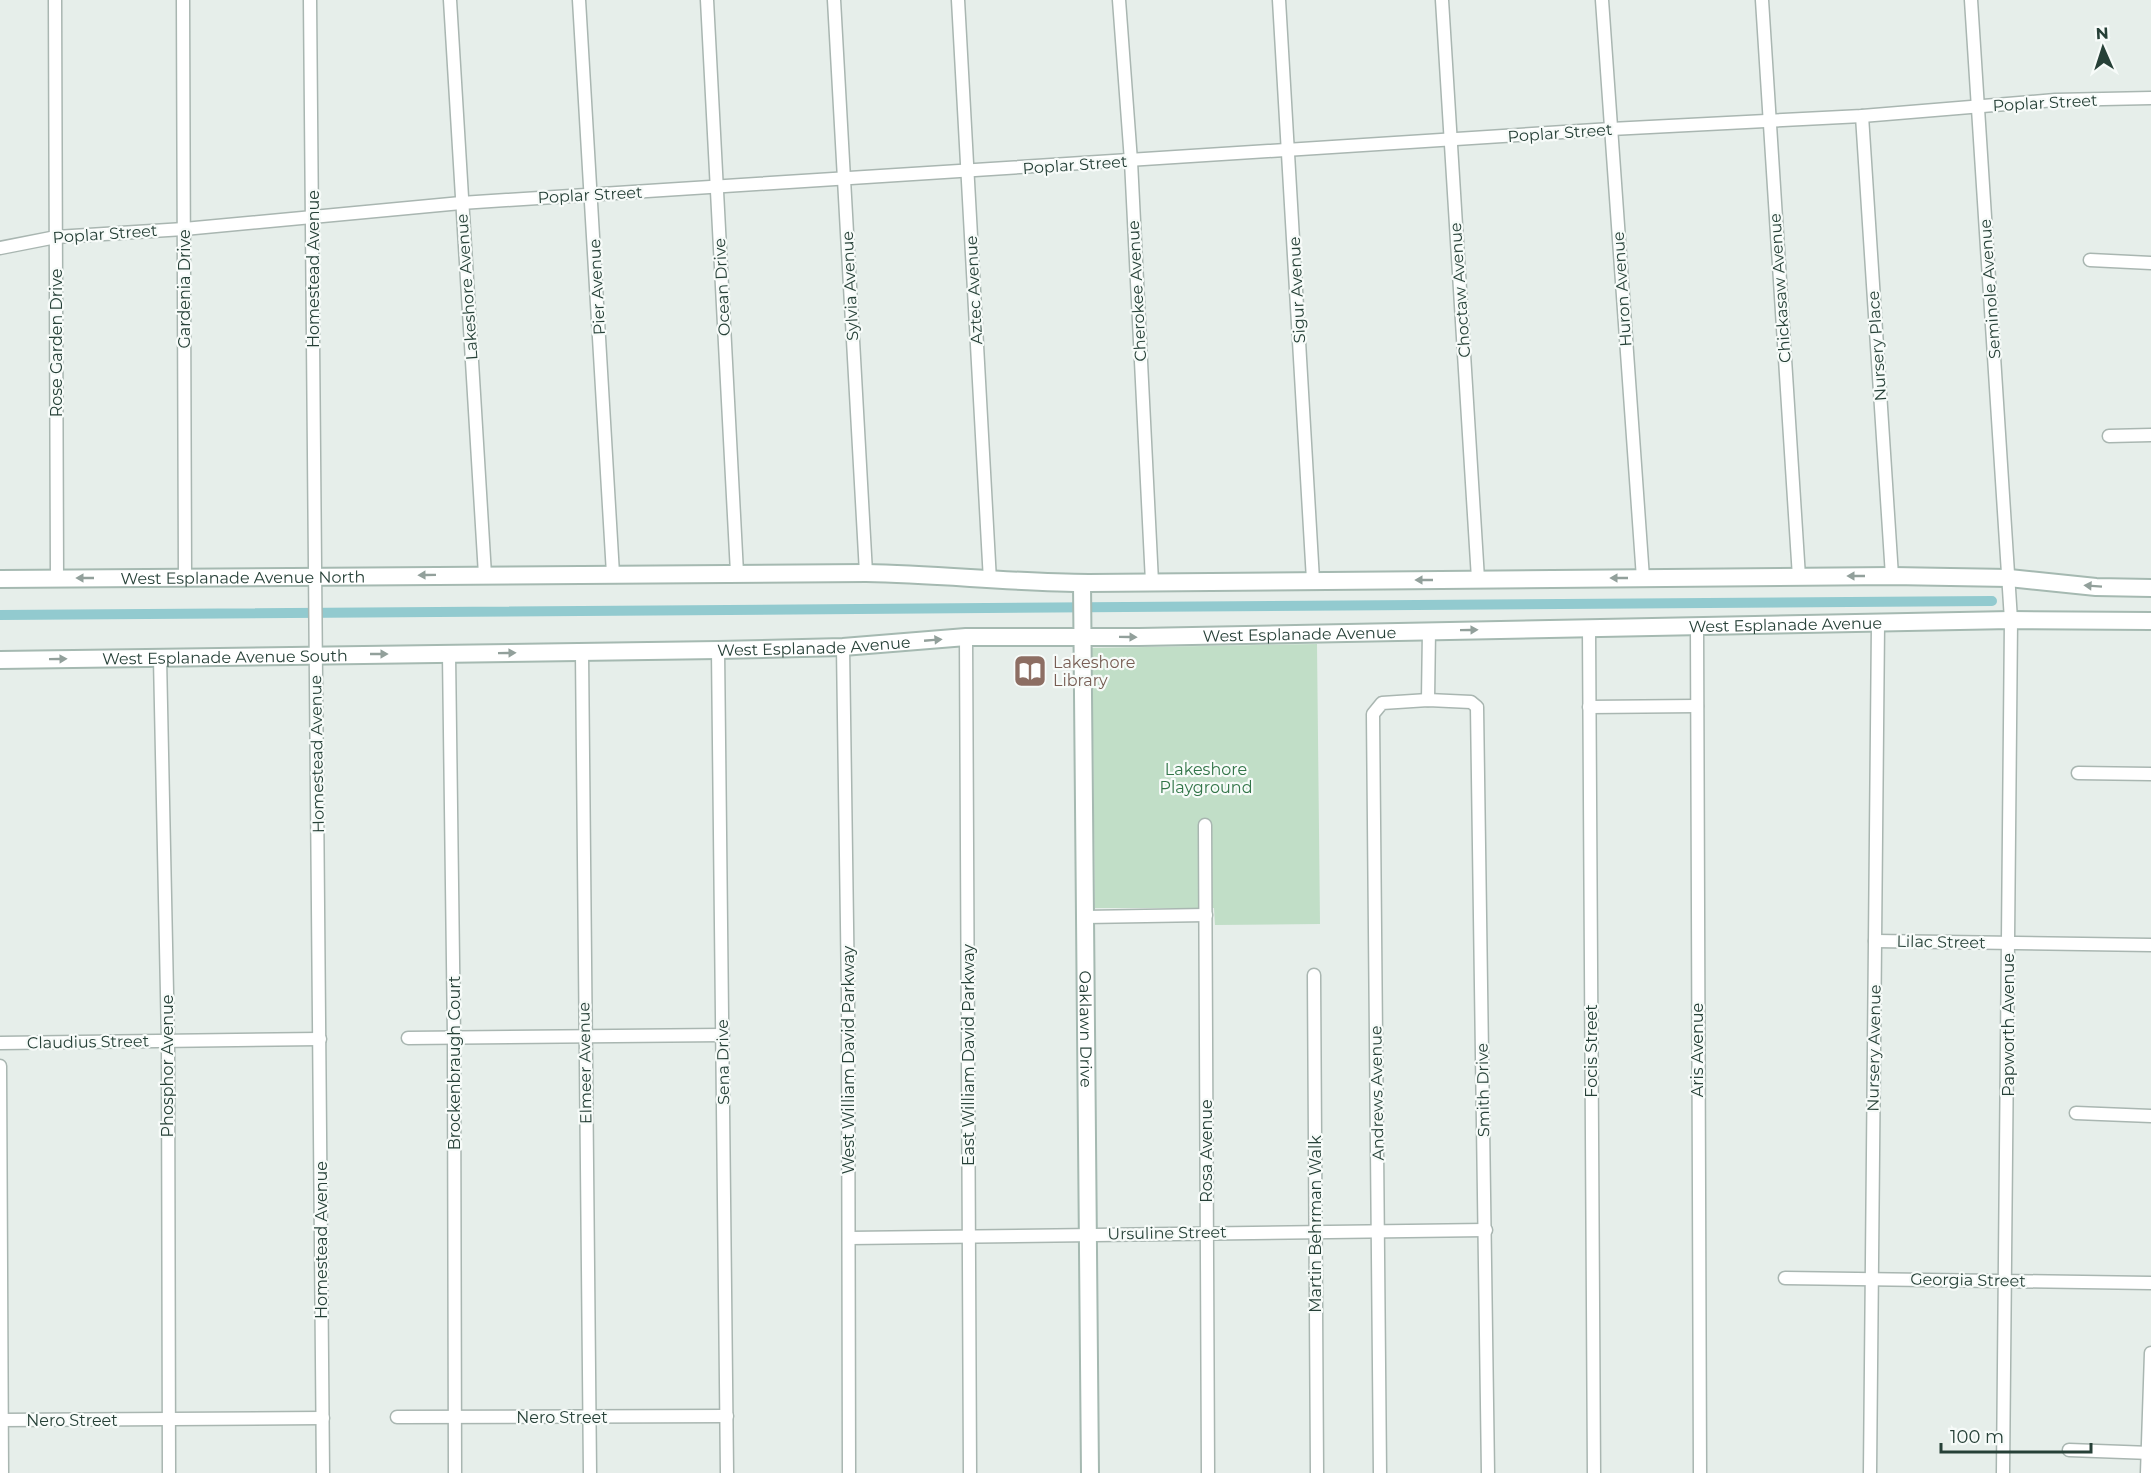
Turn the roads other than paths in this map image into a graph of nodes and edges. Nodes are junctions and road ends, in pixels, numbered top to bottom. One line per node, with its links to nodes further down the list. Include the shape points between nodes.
1 (55, 0): 30 (street, Rose Garden Drive)
2 (183, 0): 29 (street, Gardenia Drive)
3 (310, 0): 28 (street, Homestead Avenue)
4 (450, 0): 27 (street, Lakeshore Avenue)
5 (579, 0): 26 (street, Pier Avenue)
6 (707, 0): 25 (street, Ocean Drive)
7 (834, 0): 24 (street, Sylvia Avenue)
8 (958, 0): 23 (street, Aztec Avenue)
9 (1119, 0): 22 (street, Cherokee Avenue)
10 (1280, 0): 21 (street, Sigur Avenue)
11 (1442, 0): 20 (street, Choctaw Avenue)
12 (1602, 0): 19 (street, Huron Avenue)
13 (1762, 0): 18 (street, Chickasaw Avenue)
14 (1971, 0): 16 (street, Seminole Avenue)
15 (2151, 98): 16 (street, Poplar Street)
16 (1978, 107): 17 (street, Poplar Street); 45 (street, Seminole Avenue)
17 (1862, 116): 18 (street, Poplar Street); 40 (street, Nursery Place)
18 (1770, 121): 19 (street, Poplar Street); 42 (street, Chickasaw Avenue)
19 (1611, 129): 20 (street, Poplar Street); 44 (street, Huron Avenue)
20 (1451, 140): 21 (street, Poplar Street); 48 (street, Choctaw Avenue)
21 (1289, 150): 22 (street, Poplar Street); 50 (street, Sigur Avenue)
22 (1131, 161): 23 (street, Poplar Street); 51 (street, Cherokee Avenue)
23 (967, 172): 24 (street, Poplar Street); 49 (street, Aztec Avenue)
24 (844, 180): 25 (street, Poplar Street); 37 (street, Sylvia Avenue)
25 (717, 188): 26 (street, Poplar Street); 36 (street, Ocean Drive)
26 (592, 195): 27 (street, Poplar Street); 38 (street, Pier Avenue)
27 (461, 202): 28 (street, Poplar Street); 39 (street, Lakeshore Avenue)
28 (313, 217): 29 (street, Poplar Street); 41 (street, Homestead Avenue)
29 (184, 229): 30 (street, Poplar Street); 43 (street, Gardenia Drive)
30 (56, 237): 31 (street, Poplar Street); 47 (street, Rose Garden Drive)
31 (0, 248)
32 (2090, 260): 33 (street)
33 (2151, 263)
34 (2151, 435): 35 (street)
35 (2109, 436)
36 (737, 573): 37 (main road); 38 (main road)
37 (866, 573): 49 (main road)
38 (613, 574): 39 (main road)
39 (485, 575): 41 (main road, West Esplanade Avenue North, one-way to 41)
40 (1892, 576): 42 (main road, one-way to 42); 45 (main road)
41 (316, 577): 43 (main road, West Esplanade Avenue North); 66 (street, Homestead Avenue)
42 (1799, 577): 44 (main road)
43 (184, 578): 47 (main road, West Esplanade Avenue North, one-way to 47)
44 (1643, 578): 48 (main road, one-way to 48)
45 (2009, 578): 53 (main road, one-way to 45); 54 (street, Papworth Avenue)
46 (0, 579): 47 (main road, West Esplanade Avenue North)
47 (57, 579)
48 (1478, 579): 50 (main road, one-way to 50)
49 (990, 580): 52 (main road)
50 (1313, 580): 51 (main road)
51 (1152, 582): 52 (main road)
52 (1082, 588): 59 (main road, Oaklawn Drive)
53 (2151, 588)
54 (2011, 621): 55 (main road, West Esplanade Avenue); 56 (main road, West Esplanade Avenue); 78 (street, Papworth Avenue)
55 (2151, 621)
56 (1878, 624): 57 (main road, West Esplanade Avenue); 77 (street, Nursery Avenue)
57 (1697, 627): 58 (main road, West Esplanade Avenue); 70 (street, Aris Avenue)
58 (1589, 629): 60 (main road, West Esplanade Avenue, one-way to 58); 71 (street, Focis Street)
59 (1083, 630): 60 (main road, West Esplanade Avenue, one-way to 60, via 1139,637); 61 (main road, West Esplanade Avenue); 76 (main road, Oaklawn Drive)
60 (1429, 630): 69 (street)
61 (966, 637): 62 (main road, West Esplanade Avenue, one-way to 61); 96 (street, East William David Parkway)
62 (843, 647): 63 (main road, West Esplanade Avenue); 97 (street, West William David Parkway)
63 (718, 650): 64 (main road, West Esplanade Avenue); 81 (street, Sena Drive)
64 (582, 653): 65 (main road, West Esplanade Avenue, one-way to 64); 82 (street, Elmeer Avenue)
65 (449, 654): 66 (main road, West Esplanade Avenue South, one-way to 65); 84 (street, Brockenbraugh Court)
66 (316, 655): 67 (main road, West Esplanade Avenue South); 85 (street, Homestead Avenue)
67 (160, 658): 68 (main road, West Esplanade Avenue South, one-way to 67); 86 (street, Phosphor Avenue)
68 (0, 660)
69 (1428, 700): 91 (street, Smith Drive, via 1471,702 1477,707); 92 (street, Andrews Avenue, via 1382,703 1373,714)
70 (1697, 706): 71 (street); 126 (street, Aris Avenue)
71 (1589, 707): 125 (street, Focis Street)
72 (2078, 772): 73 (street)
73 (2151, 774)
74 (1205, 825): 75 (street, Rosa Avenue)
75 (1206, 915): 76 (street); 93 (street, Rosa Avenue)
76 (1085, 917): 95 (main road, Oaklawn Drive)
77 (1875, 941): 78 (street, Lilac Street); 99 (street, Nursery Avenue)
78 (2008, 943): 79 (street, Lilac Street); 100 (street, Papworth Avenue)
79 (2151, 945)
80 (1314, 975): 94 (street, Martin Behrman Walk)
81 (723, 1035): 82 (street); 103 (street, Sena Drive)
82 (585, 1036): 84 (street); 107 (street, Elmeer Avenue)
83 (408, 1038): 84 (street)
84 (454, 1038): 106 (street, Brockenbraugh Court)
85 (320, 1039): 86 (street, Claudius Street); 105 (street, Homestead Avenue)
86 (168, 1041): 87 (street, Claudius Street); 108 (street, Phosphor Avenue)
87 (0, 1043)
88 (0, 1066): 109 (street)
89 (2076, 1113): 90 (street)
90 (2151, 1116)
91 (1486, 1230): 92 (street, Ursuline Street); 124 (street, Smith Drive)
92 (1378, 1231): 94 (street, Ursuline Street); 123 (street, Andrews Avenue)
93 (1206, 1232): 94 (street, Ursuline Street); 95 (street, Ursuline Street); 121 (street, Rosa Avenue)
94 (1315, 1232): 122 (street, Martin Behrman Walk)
95 (1088, 1234): 96 (street, Ursuline Street); 120 (main road, Oaklawn Drive)
96 (969, 1236): 97 (street, Ursuline Street); 119 (street, East William David Parkway)
97 (849, 1238): 118 (street, West William David Parkway)
98 (1785, 1278): 99 (street, Georgia Street)
99 (1871, 1279): 100 (street, Georgia Street); 127 (street, Nursery Avenue)
100 (2006, 1281): 101 (street, Georgia Street); 128 (street, Papworth Avenue)
101 (2151, 1283)
102 (2151, 1353): 111 (street)
103 (727, 1416): 107 (street, Nero Street); 117 (street, Sena Drive)
104 (397, 1417): 106 (street, Nero Street)
105 (323, 1418): 108 (street, Nero Street); 114 (street, Homestead Avenue)
106 (454, 1418): 107 (street, Nero Street); 115 (street, Brockenbraugh Court)
107 (590, 1418): 116 (street, Elmeer Avenue)
108 (169, 1419): 109 (street, Nero Street); 113 (street, Phosphor Avenue)
109 (1, 1420): 112 (street)
110 (2069, 1450): 111 (street)
111 (2149, 1453): 129 (street)
112 (2, 1473)
113 (169, 1473)
114 (324, 1473)
115 (455, 1473)
116 (590, 1473)
117 (726, 1473)
118 (849, 1473)
119 (970, 1473)
120 (1090, 1473)
121 (1208, 1473)
122 (1317, 1473)
123 (1380, 1473)
124 (1488, 1473)
125 (1594, 1473)
126 (1700, 1473)
127 (1870, 1473)
128 (2003, 1473)
129 (2147, 1473)

